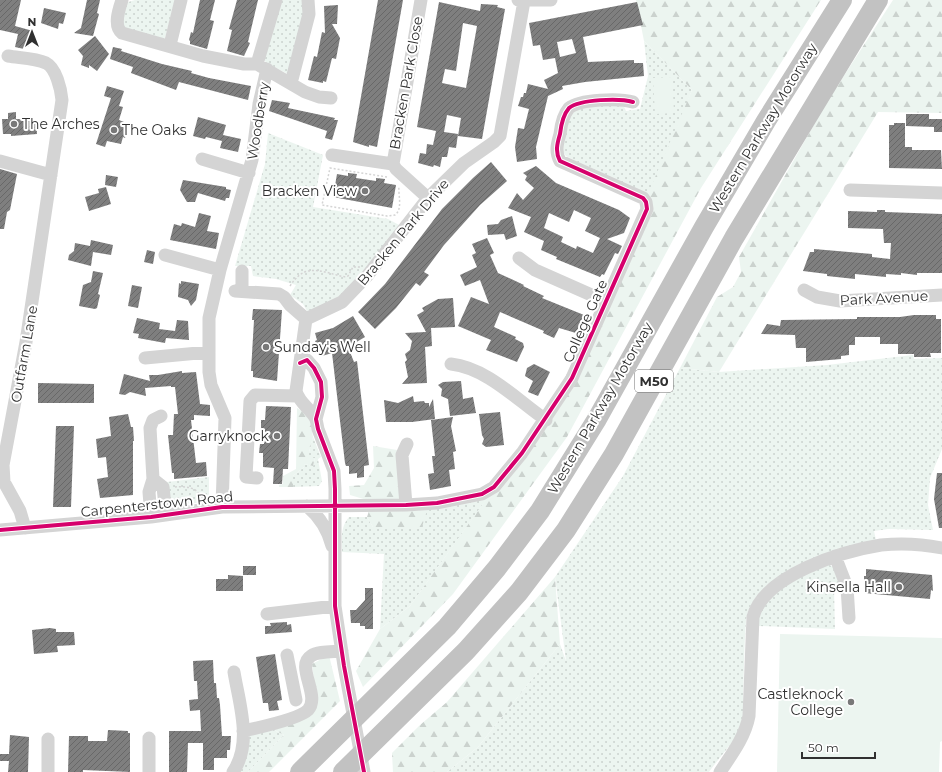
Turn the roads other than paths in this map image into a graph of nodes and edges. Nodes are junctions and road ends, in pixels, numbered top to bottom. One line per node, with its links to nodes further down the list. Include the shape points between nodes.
1 (122, 0): 10 (street, Woodberry, via 117,23 120,31)
2 (181, 0): 10 (street)
3 (276, 0): 12 (street, Woodberry)
4 (308, 0): 13 (street, Woodberry, via 309,14)
5 (421, 0): 19 (street, Bracken Park Close)
6 (521, 0): 7 (street, Bracken Park Drive); 24 (street, Bracken Park Drive, via 500,136 464,163)
7 (551, 0)
8 (842, 0): 70 (highway, Western Parkway Motorway / M50, via 766,121 597,419 540,511 497,568 447,627)
9 (878, 0): 71 (highway, M50, via 734,238 614,454 566,530 519,592 466,651)
10 (170, 45): 12 (street, Woodberry, via 203,56)
11 (8, 56): 21 (street, Outfarm Lane, via 46,63 58,82 62,100)
12 (262, 66): 13 (street, Woodberry); 20 (street, Woodberry)
13 (291, 83): 14 (street, Woodberry, via 305,92)
14 (331, 98)
15 (633, 102): 31 (street, College Gate, via 606,100 573,106 565,114 557,144 557,156 564,164 636,194 646,202 647,209 639,229)
16 (332, 155): 19 (street)
17 (202, 159): 20 (street, Woodberry)
18 (0, 161): 21 (street)
19 (393, 164): 24 (street, Bracken Park Close)
20 (249, 173): 27 (street, Woodberry)
21 (51, 175): 50 (street, Outfarm Lane, via 26,342 3,470 6,488 20,511)
22 (850, 190): 23 (street)
23 (942, 193)
24 (428, 198): 32 (street, Bracken Park Drive, via 381,259 342,302)
25 (165, 255): 27 (street)
26 (519, 258): 31 (street, College Gate, via 535,270)
27 (220, 270): 33 (street, Woodberry, via 209,318)
28 (242, 271): 32 (street, via 239,291 274,293 284,297 292,308)
29 (804, 290): 30 (street, Park Avenue, via 817,297 840,301)
30 (942, 295)
31 (605, 301): 40 (street, College Gate, via 572,378)
32 (306, 319): 35 (street)
33 (209, 352): 34 (street); 47 (street, Woodberry, via 211,386 225,418)
34 (145, 358)
35 (300, 363): 37 (street); 39 (street, via 306,360 314,368 321,382 322,397)
36 (451, 364): 40 (street, via 480,373)
37 (297, 396): 39 (street, via 312,411); 42 (street, via 255,394 250,400 246,477)
38 (161, 416): 43 (street, via 153,420 150,428)
39 (316, 420): 46 (street, via 334,471)
40 (546, 420): 44 (street, College Gate, via 494,487 482,494 460,500)
41 (407, 444): 44 (street, via 402,455)
42 (257, 478)
43 (158, 483): 48 (street); 49 (street, via 149,492)
44 (406, 505): 46 (street, College Gate)
45 (307, 506): 46 (street, Carpenterstown Road); 47 (street, Carpenterstown Road); 53 (street, via 315,512 328,533)
46 (336, 506): 53 (street)
47 (222, 507): 48 (street, Carpenterstown Road)
48 (166, 515): 49 (street, Carpenterstown Road)
49 (151, 517): 50 (street, Carpenterstown Road)
50 (25, 528): 51 (street, Carpenterstown Road)
51 (0, 530)
52 (942, 548): 54 (street, via 927,545 883,545)
53 (334, 554): 55 (street)
54 (835, 556): 57 (street, via 848,588); 73 (street, via 781,582 755,609 749,716 745,733)
55 (335, 606): 56 (street); 58 (street)
56 (267, 614)
57 (849, 618)
58 (342, 651): 60 (street, via 312,655 306,664); 72 (street)
59 (287, 655): 62 (street)
60 (306, 671): 62 (street); 64 (street, via 312,698 307,711)
61 (234, 672): 64 (street)
62 (291, 674): 63 (street)
63 (296, 700)
64 (244, 731): 69 (street, via 242,751)
65 (150, 738): 68 (street)
66 (48, 739): 67 (street)
67 (48, 772)
68 (149, 772)
69 (234, 772)
70 (300, 772)
71 (343, 772)
72 (364, 772)
73 (720, 772)

